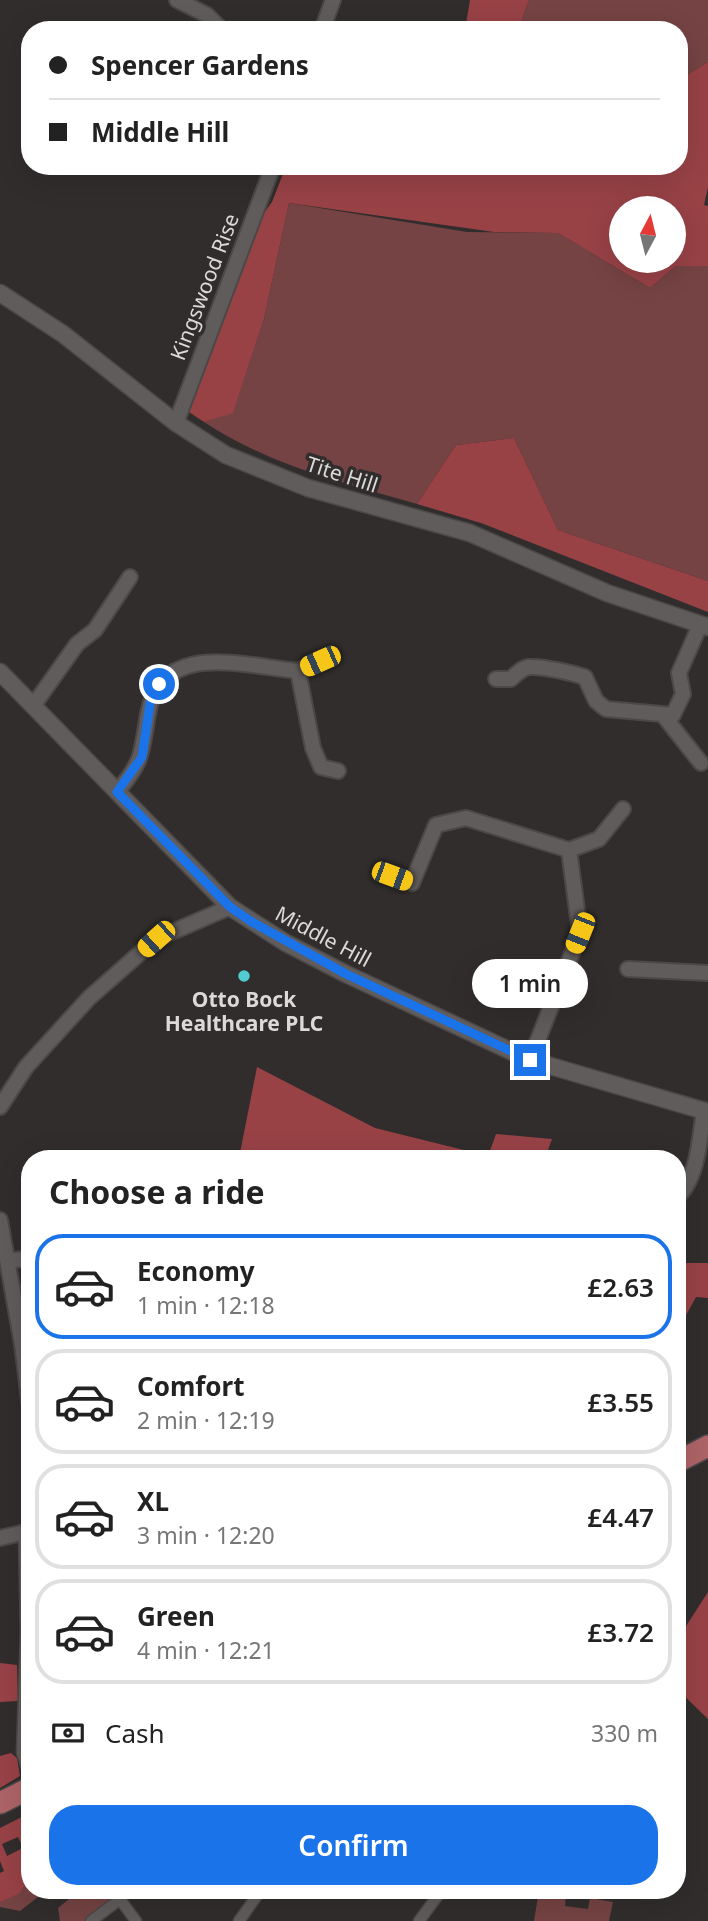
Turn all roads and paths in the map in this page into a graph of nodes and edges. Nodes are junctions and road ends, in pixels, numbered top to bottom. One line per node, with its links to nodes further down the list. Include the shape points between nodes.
1 (177, 0): 3 (street)
2 (333, 0): 4 (street)
3 (213, 21)
4 (325, 21)
5 (269, 175): 7 (street, Kingswood Rise)
6 (0, 293): 7 (street, Tite Hill, via 63,334)
7 (176, 423): 9 (street, Tite Hill, via 226,455 308,488 470,533 607,593)
8 (130, 577): 14 (street, via 95,630 77,644)
9 (704, 626): 15 (street, via 679,673 681,700 673,715)
10 (320, 661): 12 (street)
11 (0, 671): 14 (street, Middle Hill)
12 (298, 671): 17 (street, via 314,768); 18 (street, via 203,661 172,672 151,697 142,757)
13 (496, 679): 15 (street, via 511,679 530,667 568,672 585,677 596,701 606,709)
14 (33, 706): 18 (street, Middle Hill)
15 (663, 715): 16 (street)
16 (701, 763)
17 (338, 771)
18 (117, 792): 22 (street, Middle Hill)
19 (623, 809): 20 (street, via 599,839)
20 (569, 849): 21 (street, via 466,818 436,825 412,883); 25 (street, via 580,933)
21 (392, 876)
22 (230, 907): 25 (street, Middle Hill, via 346,974); 26 (street, via 156,939 89,998 26,1067)
23 (628, 969): 24 (street)
24 (708, 973)
25 (530, 1060): 27 (street, Middle Hill)
26 (0, 1107)
27 (706, 1111): 28 (street)
28 (686, 1185)
29 (0, 1220): 31 (street)
30 (21, 1259): 31 (street)
31 (8, 1261): 32 (street)
32 (21, 1347)
33 (708, 1446): 34 (main road)
34 (686, 1457)
35 (21, 1534): 36 (street)
36 (0, 1538)
37 (21, 1792): 38 (main road)
38 (0, 1803)
39 (253, 1899): 42 (street)
40 (435, 1899): 45 (street)
41 (119, 1900): 43 (street); 44 (street)
42 (238, 1917)
43 (91, 1921)
44 (136, 1921)
45 (419, 1921)

